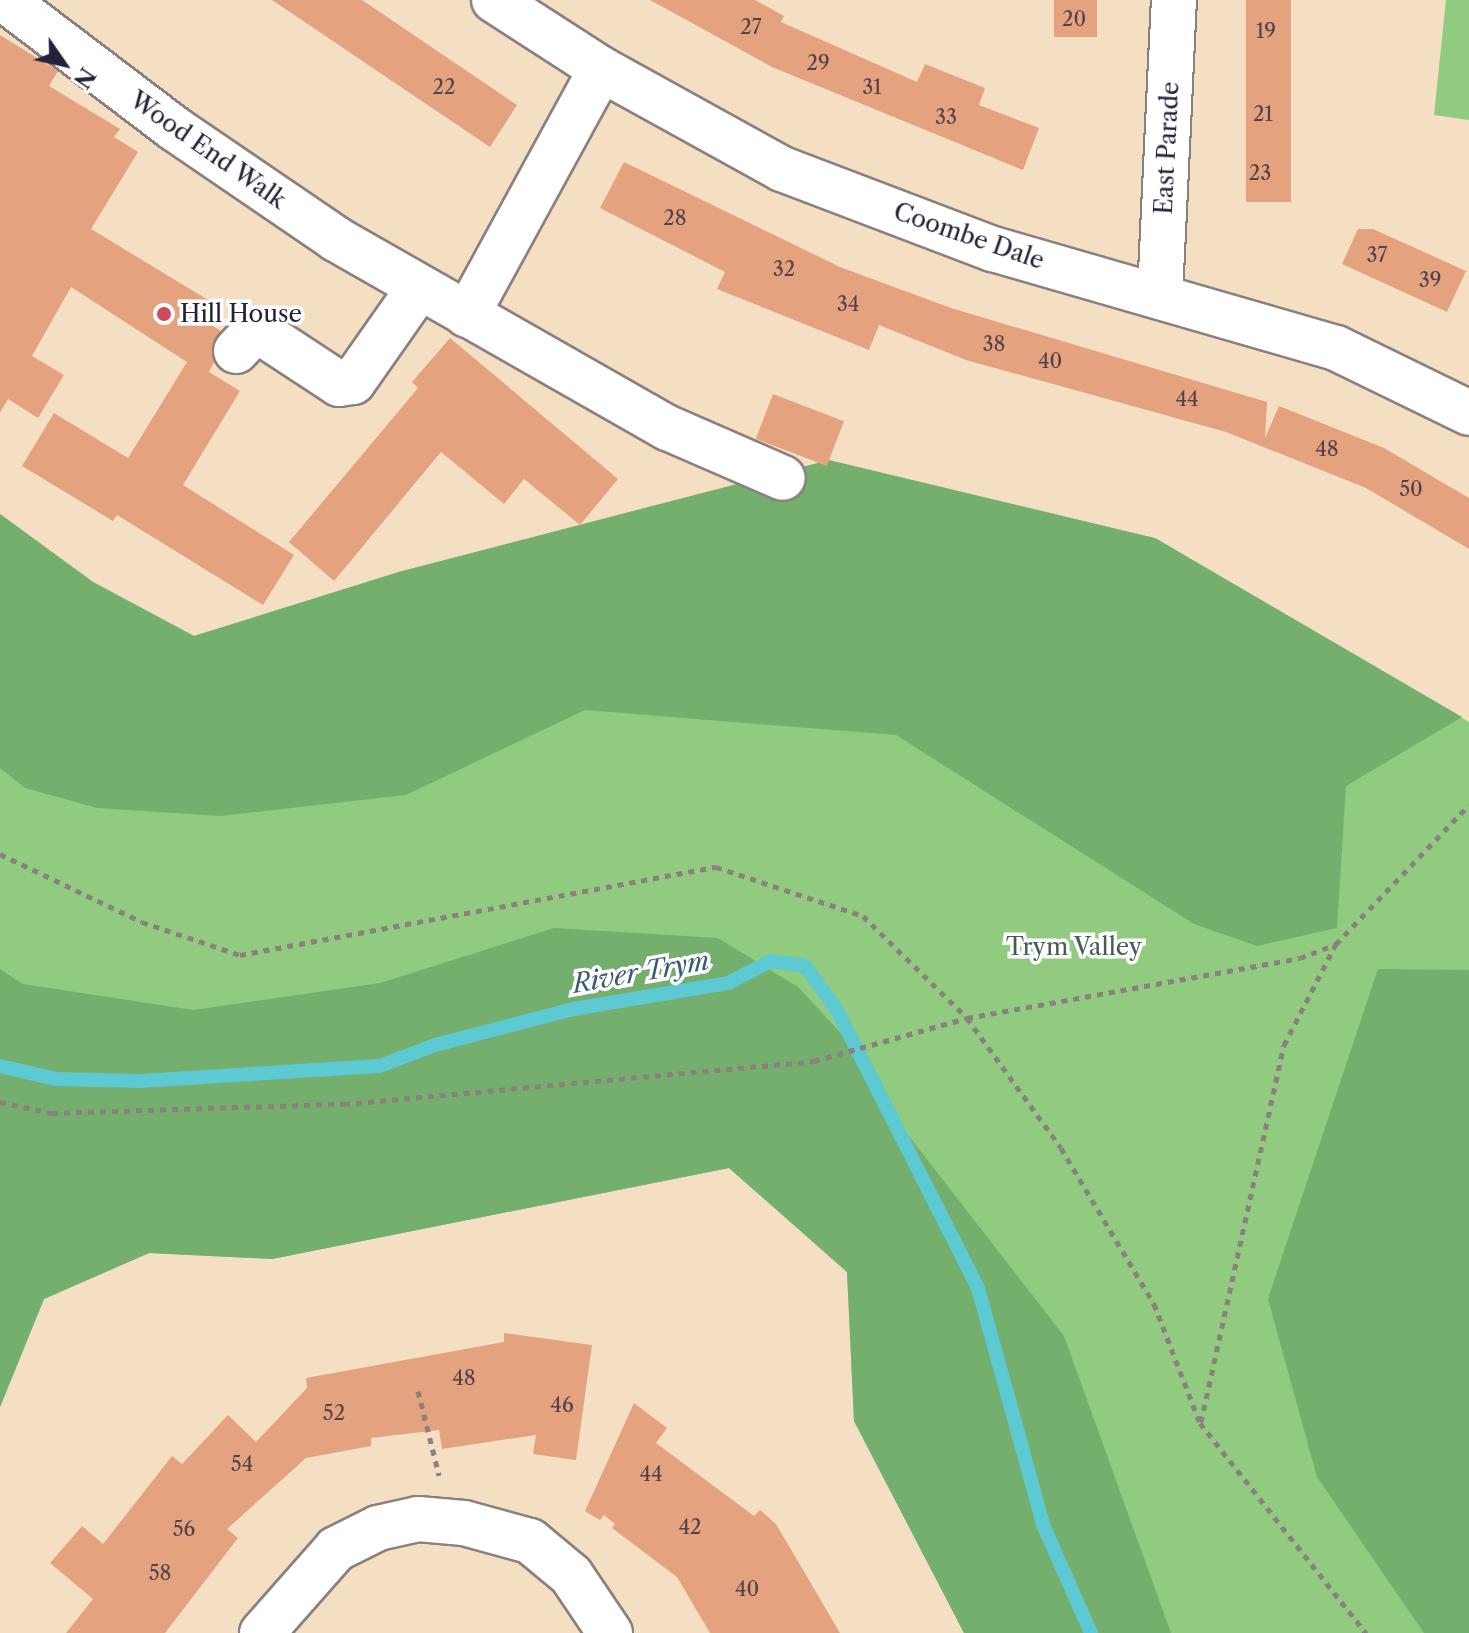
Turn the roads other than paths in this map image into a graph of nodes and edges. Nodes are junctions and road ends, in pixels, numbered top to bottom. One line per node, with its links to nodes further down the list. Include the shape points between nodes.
1 (5, 0): 5 (street, Wood End Walk, via 175,129 336,239)
2 (494, 0): 4 (street, Coombe Dale)
3 (1174, 0): 6 (street, East Parade)
4 (601, 69): 6 (street, Coombe Dale, via 782,169 993,249); 7 (street)
5 (419, 288): 7 (street, Wood End Walk); 8 (street, via 353,382 339,384 263,334 250,336)
6 (1160, 295): 9 (street, Coombe Dale, via 1336,348)
7 (467, 315): 10 (street, Wood End Walk, via 668,428)
8 (236, 351)
9 (1469, 413)
10 (783, 478)
11 (262, 1633): 12 (street, via 336,1549 378,1528 418,1519 530,1541 571,1575)
12 (610, 1633)

